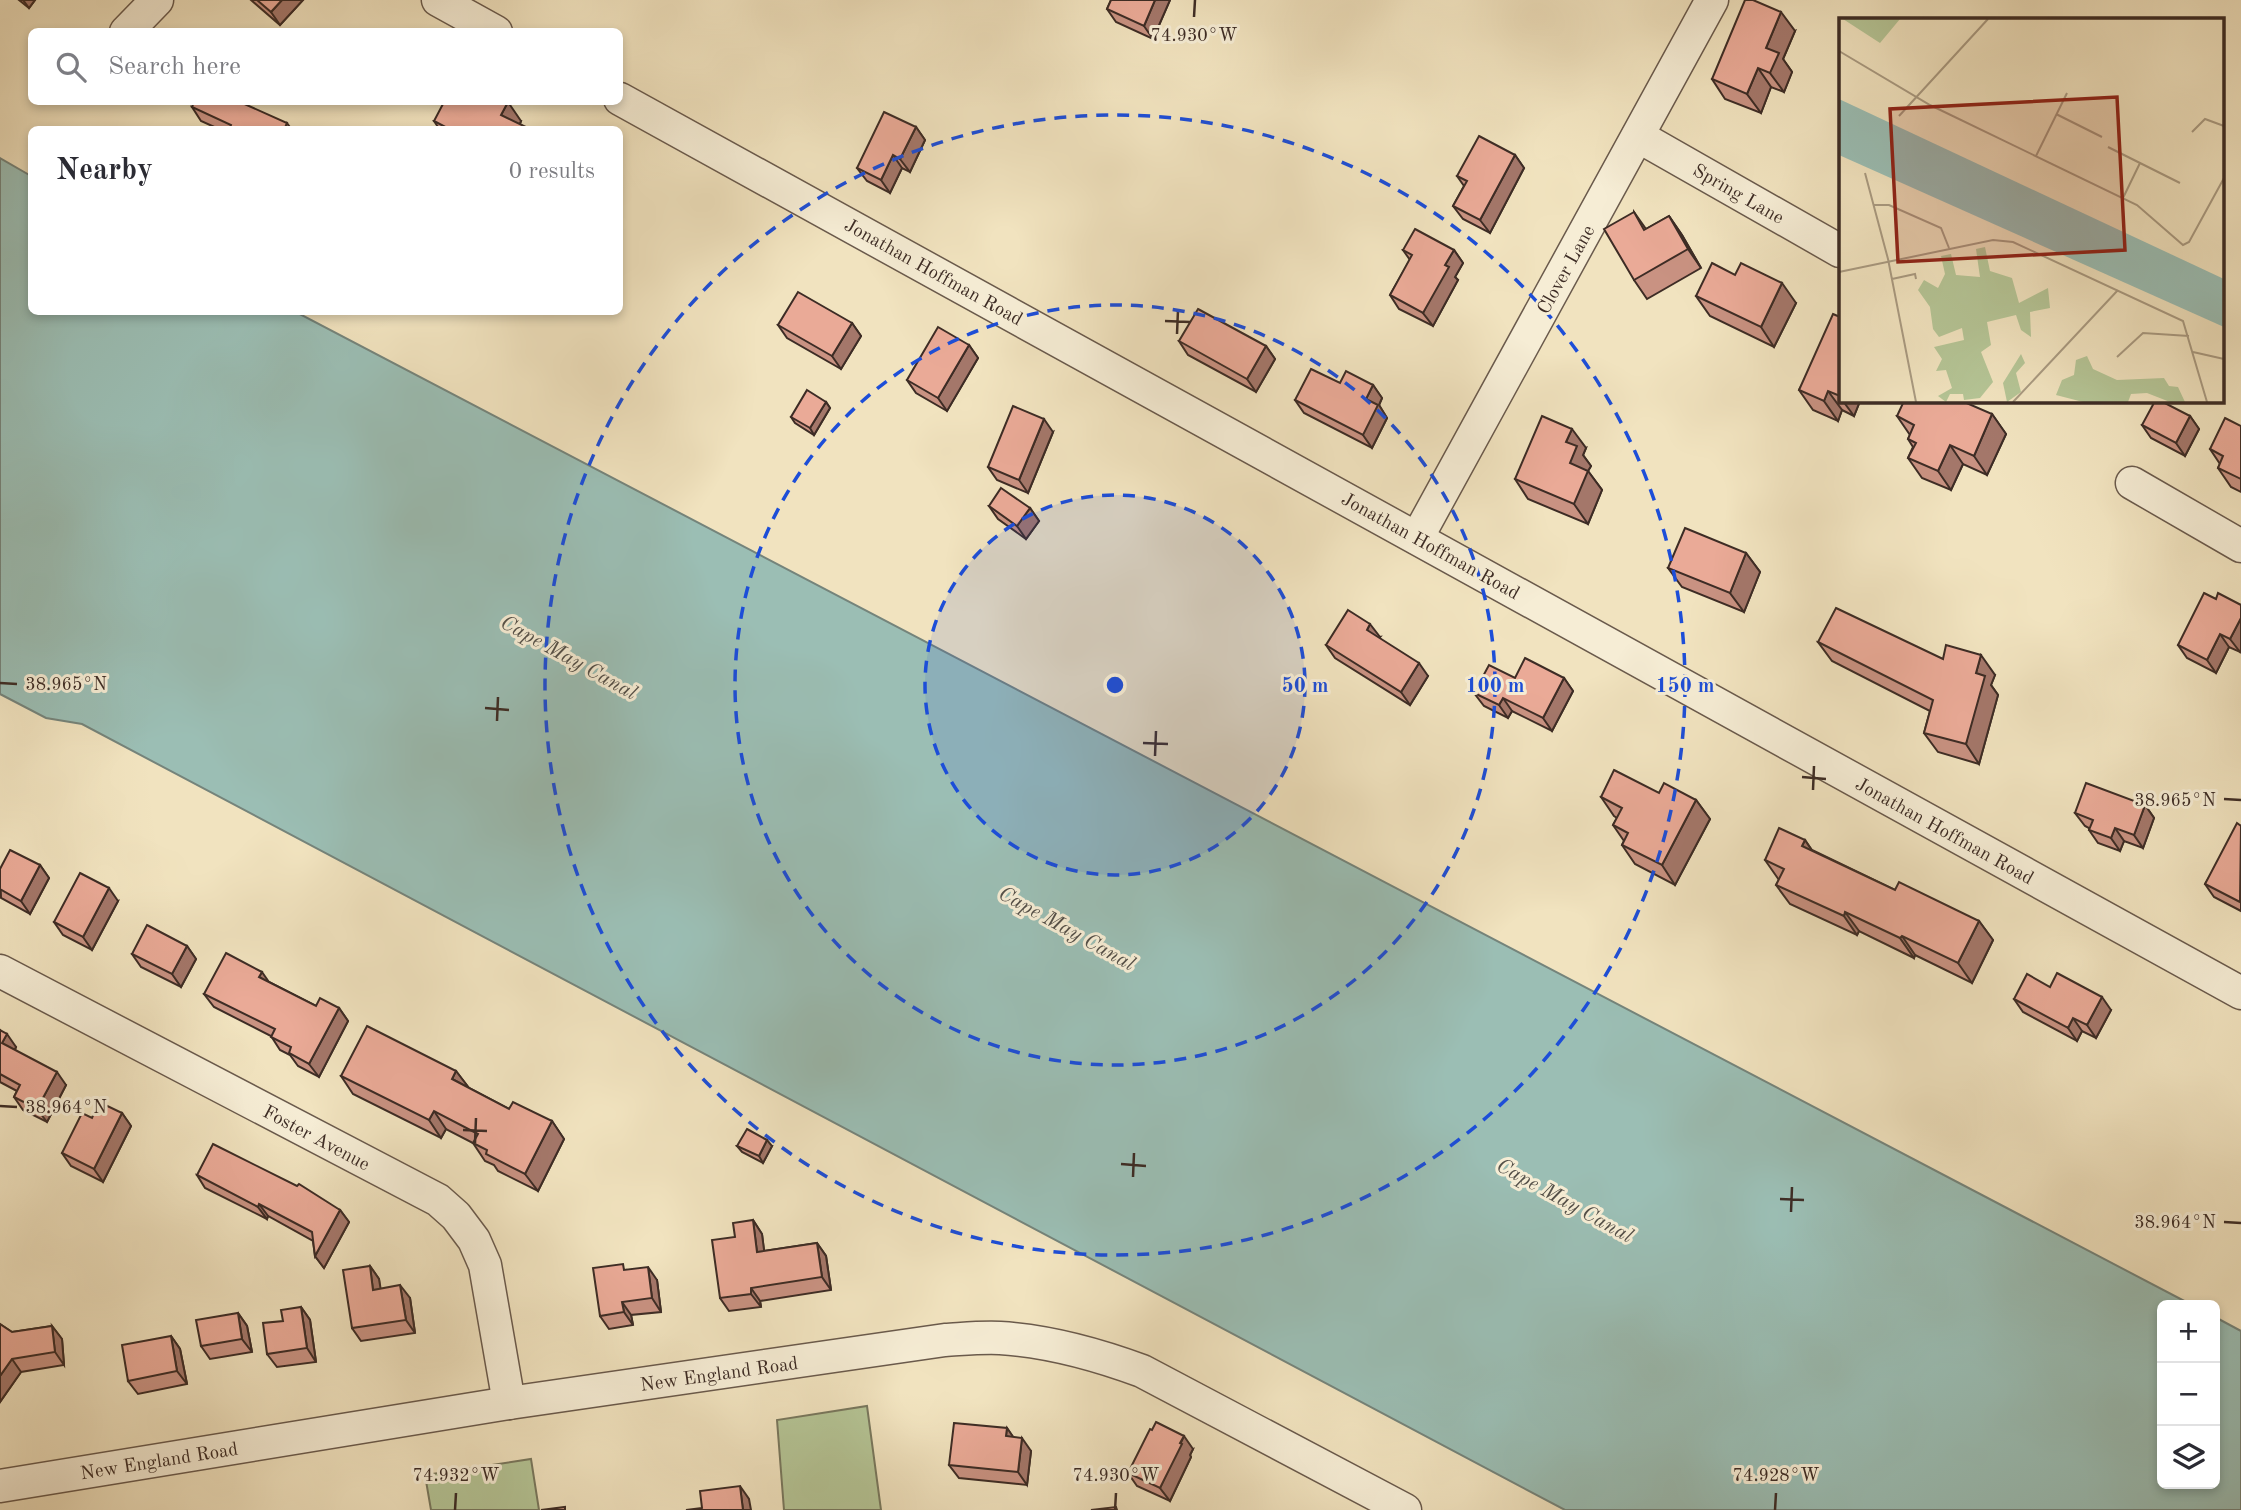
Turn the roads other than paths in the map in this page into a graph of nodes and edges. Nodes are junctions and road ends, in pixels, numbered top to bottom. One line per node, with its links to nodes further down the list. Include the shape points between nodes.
1 (158, 0): 4 (street)
2 (438, 0): 5 (street)
3 (1712, 0): 7 (street, Clover Lane)
4 (129, 28)
5 (489, 28)
6 (623, 101): 10 (street, Jonathan Hoffman Road)
7 (1638, 136): 8 (street, Spring Lane); 10 (street, Clover Lane)
8 (1839, 250)
9 (2132, 483): 11 (street)
10 (1418, 538): 13 (street, Jonathan Hoffman Road)
11 (2241, 546)
12 (0, 971): 14 (street, Foster Avenue, via 438,1200 474,1240 485,1265)
13 (2241, 993)
14 (509, 1403): 15 (street, New England Road); 16 (street, New England Road, via 945,1340 999,1338 1052,1344 1142,1371)
15 (0, 1486)
16 (1405, 1510)

